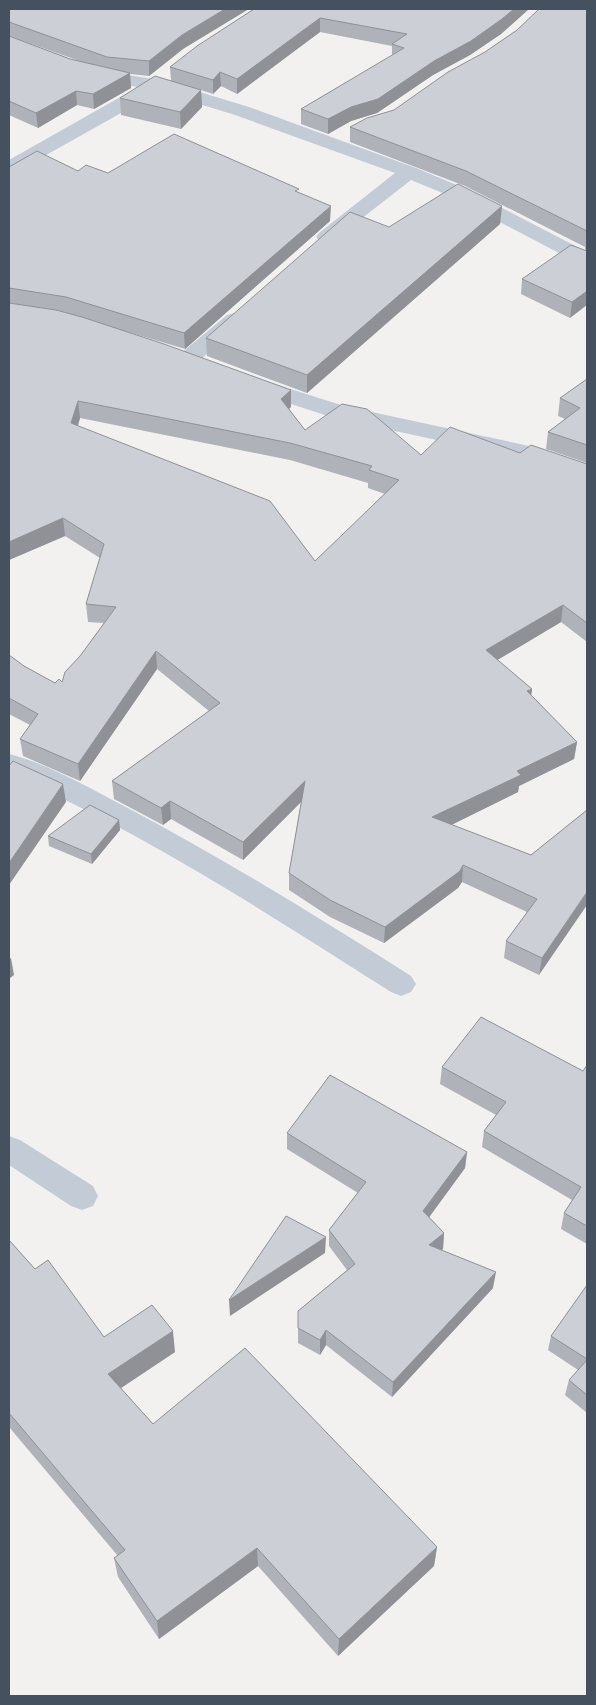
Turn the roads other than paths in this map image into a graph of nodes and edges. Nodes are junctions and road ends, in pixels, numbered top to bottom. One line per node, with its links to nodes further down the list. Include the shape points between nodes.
1 (78, 70): 2 (street, via 108,78)
2 (161, 79): 4 (street); 5 (street, via 124,104)
3 (351, 131): 4 (street)
4 (329, 143): 6 (street)
5 (9, 168)
6 (409, 172): 7 (street); 8 (street, via 457,192)
7 (314, 248)
8 (587, 260)
9 (248, 307): 11 (street)
10 (165, 352): 11 (street)
11 (188, 359): 12 (street)
12 (212, 368)
13 (236, 377): 14 (street, via 339,412 534,454)
14 (587, 472)
15 (9, 762): 16 (street, via 138,824)
16 (401, 984)
17 (9, 1149): 18 (street)
18 (82, 1196)

